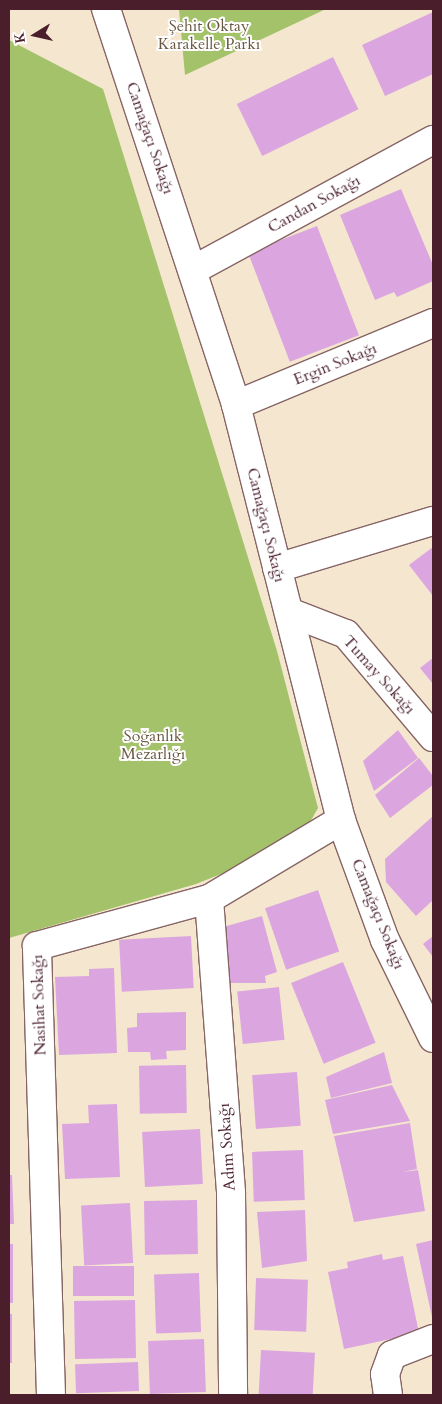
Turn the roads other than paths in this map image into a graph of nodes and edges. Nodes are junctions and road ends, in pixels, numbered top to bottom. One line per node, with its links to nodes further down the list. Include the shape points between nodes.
1 (106, 9): 3 (street, Camağaçı Sokağı)
2 (433, 140): 3 (street, Candan Sokağı)
3 (195, 269): 5 (street, Camağaçı Sokağı)
4 (433, 323): 5 (street, Ergin Sokağı)
5 (236, 405): 7 (street, Camağaçı Sokağı)
6 (433, 521): 7 (street)
7 (277, 568): 8 (street, Camağaçı Sokağı)
8 (289, 612): 9 (street, Tumay Sokağı, via 346,634); 10 (street, Camağaçı Sokağı)
9 (433, 737)
10 (340, 820): 11 (street, Nasihat Sokağı); 12 (street, Camağaçı Sokağı, via 385,940)
11 (209, 899): 14 (street, Nasihat Sokağı, via 37,946); 15 (street, Adım Sokağı, via 231,1193)
12 (433, 1038)
13 (433, 1338): 16 (street, via 392,1355 385,1374)
14 (51, 1395)
15 (232, 1395)
16 (388, 1395)

